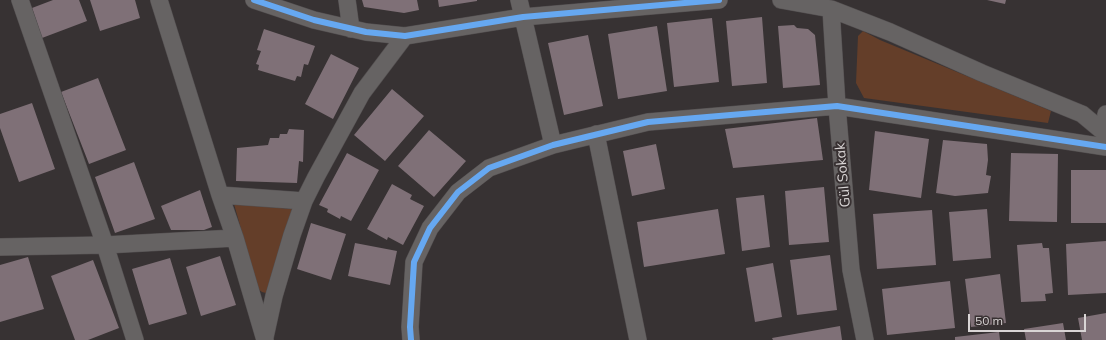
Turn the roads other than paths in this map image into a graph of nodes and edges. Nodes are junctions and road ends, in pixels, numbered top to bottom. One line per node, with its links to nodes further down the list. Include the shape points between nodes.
1 (20, 0): 20 (street)
2 (159, 0): 17 (street)
3 (254, 0): 10 (street)
4 (347, 0): 10 (street)
5 (519, 0): 9 (street)
6 (719, 0): 9 (street)
7 (781, 0): 8 (street)
8 (831, 9): 12 (street, Gül Sokak); 15 (street, via 1082,114)
9 (524, 17): 11 (street); 16 (street)
10 (351, 29): 11 (street)
11 (405, 36): 18 (street, via 362,93)
12 (837, 106): 14 (street, via 648,122); 15 (street); 26 (street, Gül Sokak, via 851,270)
13 (1106, 114): 15 (street)
14 (596, 134): 16 (street); 25 (street)
15 (1106, 138)
16 (553, 145): 24 (street, via 489,168 458,192 430,228 414,262)
17 (220, 195): 18 (street); 19 (street)
18 (304, 201): 22 (street, via 283,266)
19 (235, 238): 20 (street); 22 (street)
20 (105, 246): 21 (street); 23 (street)
21 (0, 248)
22 (265, 339)
23 (135, 340)
24 (411, 340)
25 (638, 340)
26 (865, 340)

